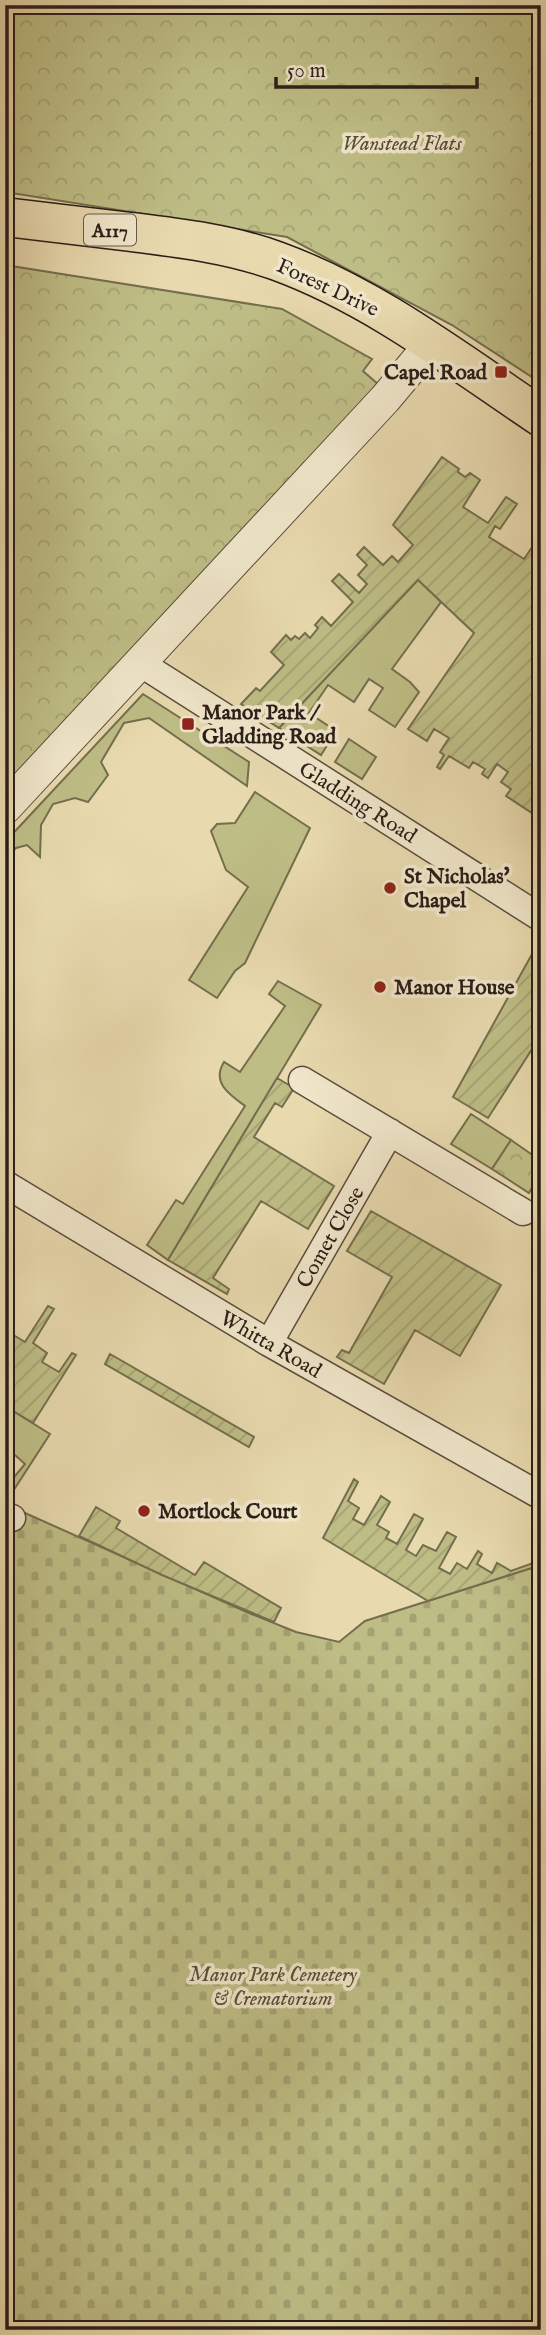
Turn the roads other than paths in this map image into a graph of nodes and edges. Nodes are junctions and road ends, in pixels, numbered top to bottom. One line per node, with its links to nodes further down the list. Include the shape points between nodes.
1 (5, 217): 2 (main road, Forest Drive / A117, via 193,240 274,260 358,298)
2 (431, 344): 3 (main road, Forest Drive / A117); 4 (street)
3 (541, 416)
4 (140, 663): 5 (street); 6 (street, Gladding Road)
5 (5, 808)
6 (541, 918)
7 (302, 1080): 8 (street)
8 (390, 1132): 10 (street); 11 (street, Comet Close)
9 (5, 1184): 11 (street, Whitta Road)
10 (523, 1212)
11 (269, 1343): 12 (street, Whitta Road)
12 (541, 1496)

